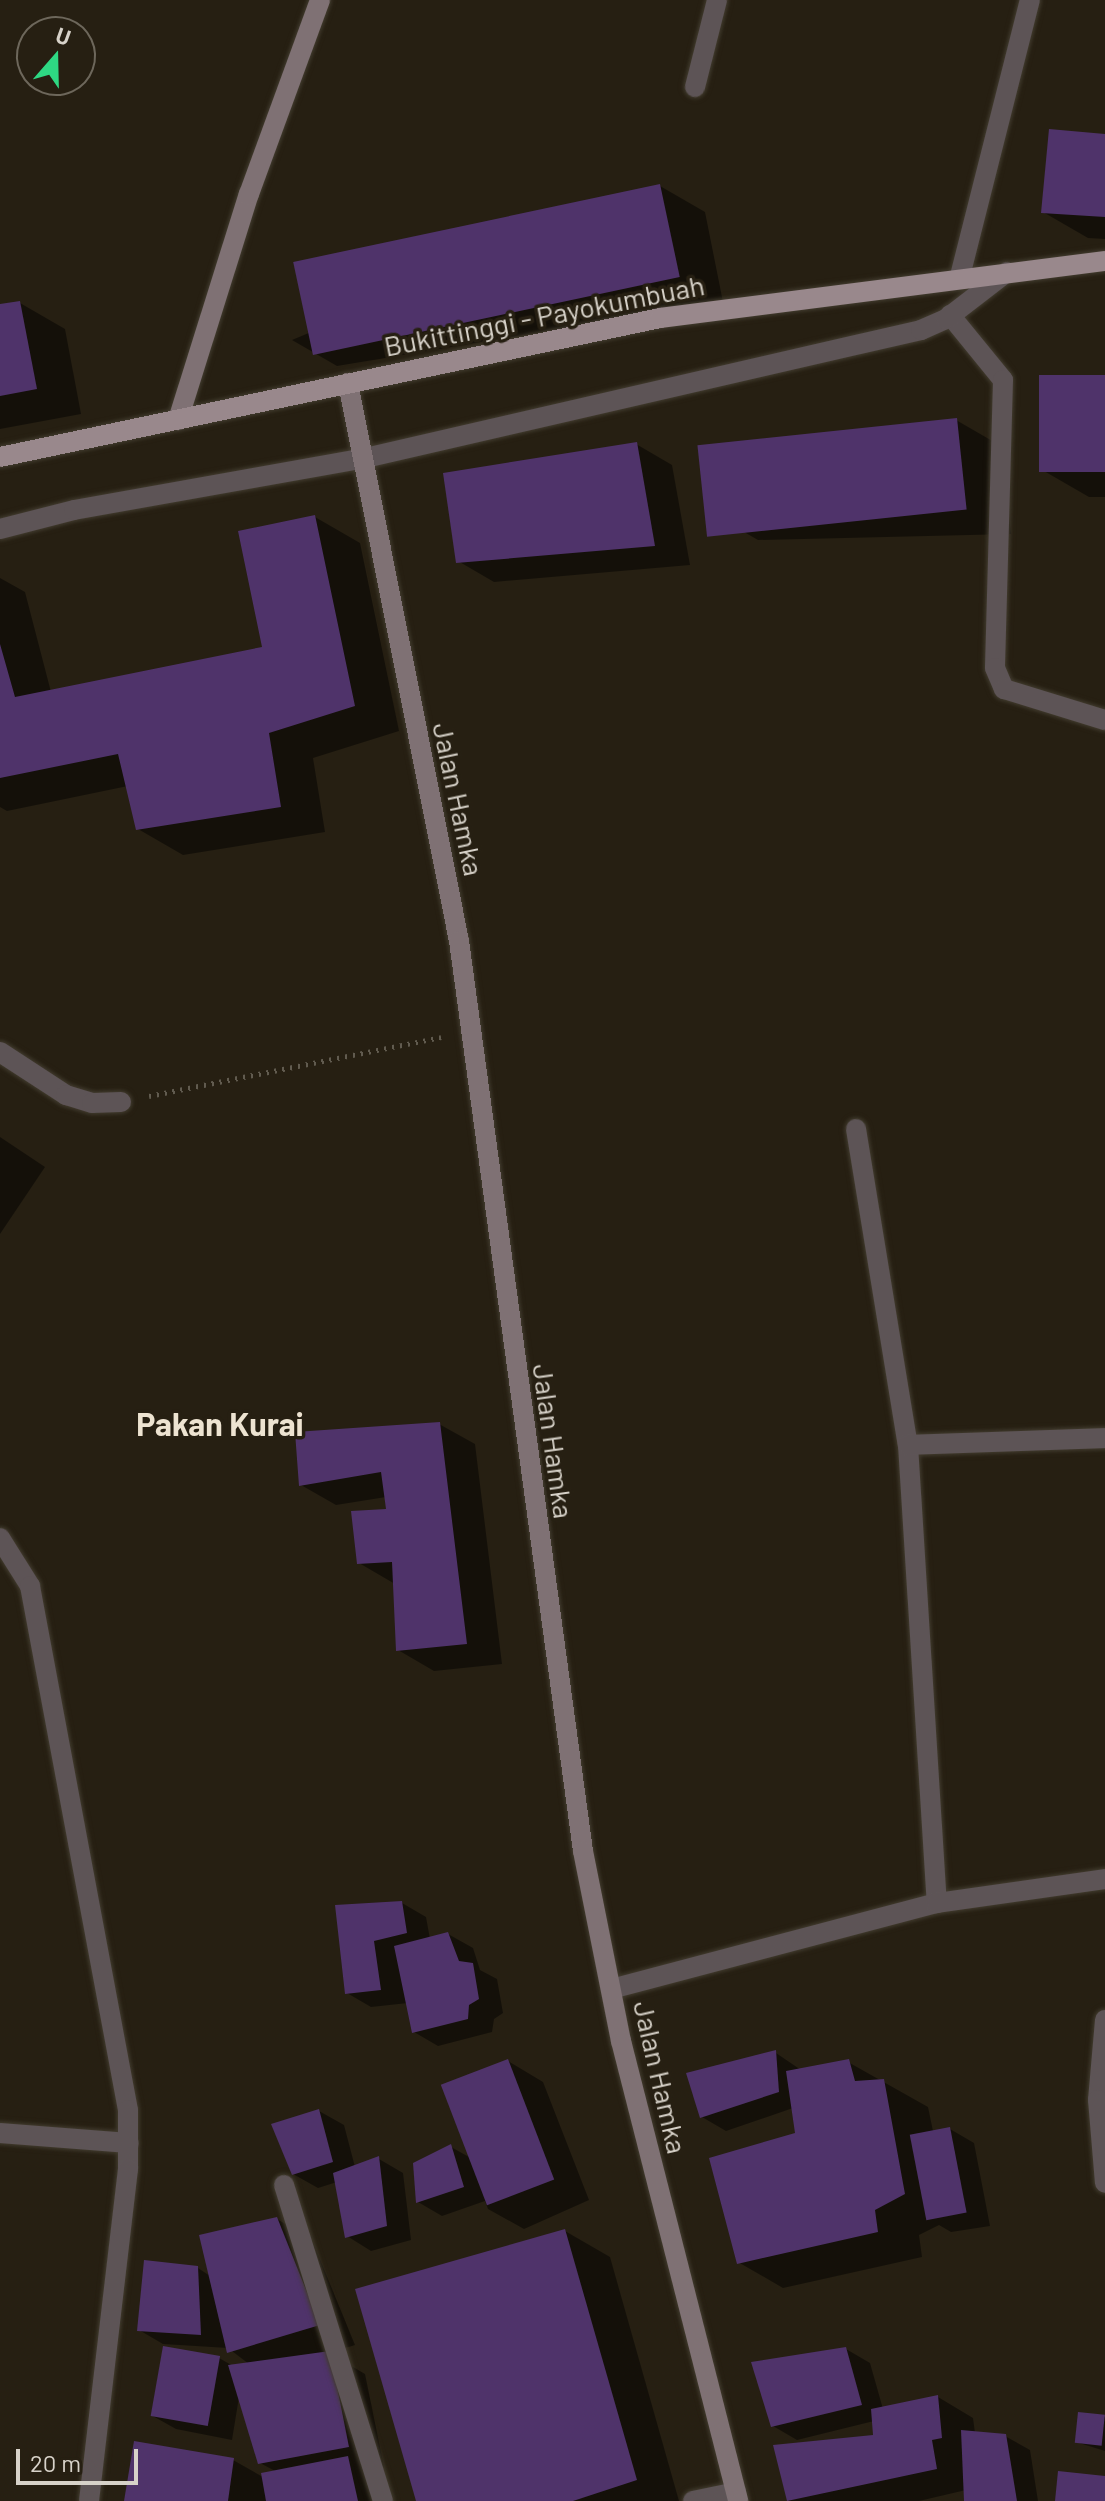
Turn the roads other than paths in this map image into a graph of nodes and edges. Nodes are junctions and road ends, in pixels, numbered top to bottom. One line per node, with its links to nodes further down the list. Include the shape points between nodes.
1 (320, 0): 10 (street, via 249,194)
2 (717, 0): 4 (street)
3 (1030, 0): 7 (street)
4 (695, 87)
5 (1105, 261): 6 (main road, Bukittinggi - Payokumbuah)
6 (1007, 272): 7 (main road, Bukittinggi - Payokumbuah); 8 (street)
7 (960, 276): 9 (main road, Bukittinggi - Payokumbuah, via 660,318)
8 (950, 315): 12 (street, via 921,330 738,376); 14 (street, via 1003,380 995,668 1004,689)
9 (348, 383): 10 (main road, Bukittinggi - Payokumbuah); 12 (street, Jalan Hamka)
10 (178, 420): 11 (main road, Bukittinggi - Payokumbuah)
11 (0, 457)
12 (361, 459): 13 (street, via 74,510); 23 (street, Jalan Hamka, via 459,941 583,1851)
13 (0, 529)
14 (1105, 720)
15 (0, 1052): 16 (street, via 66,1095 92,1103)
16 (121, 1102)
17 (856, 1129): 19 (street)
18 (1105, 1438): 19 (street)
19 (908, 1445): 22 (street)
20 (0, 1538): 26 (street, via 30,1586 128,2110)
21 (1105, 1879): 22 (street)
22 (937, 1903): 23 (street)
23 (611, 1989): 29 (street, Jalan Hamka)
24 (1105, 2020): 27 (street, via 1098,2100)
25 (0, 2133): 26 (street)
26 (129, 2143): 30 (street)
27 (1105, 2183)
28 (284, 2185): 31 (street)
29 (737, 2497): 32 (street)
30 (89, 2501)
31 (383, 2501)
32 (693, 2501)

